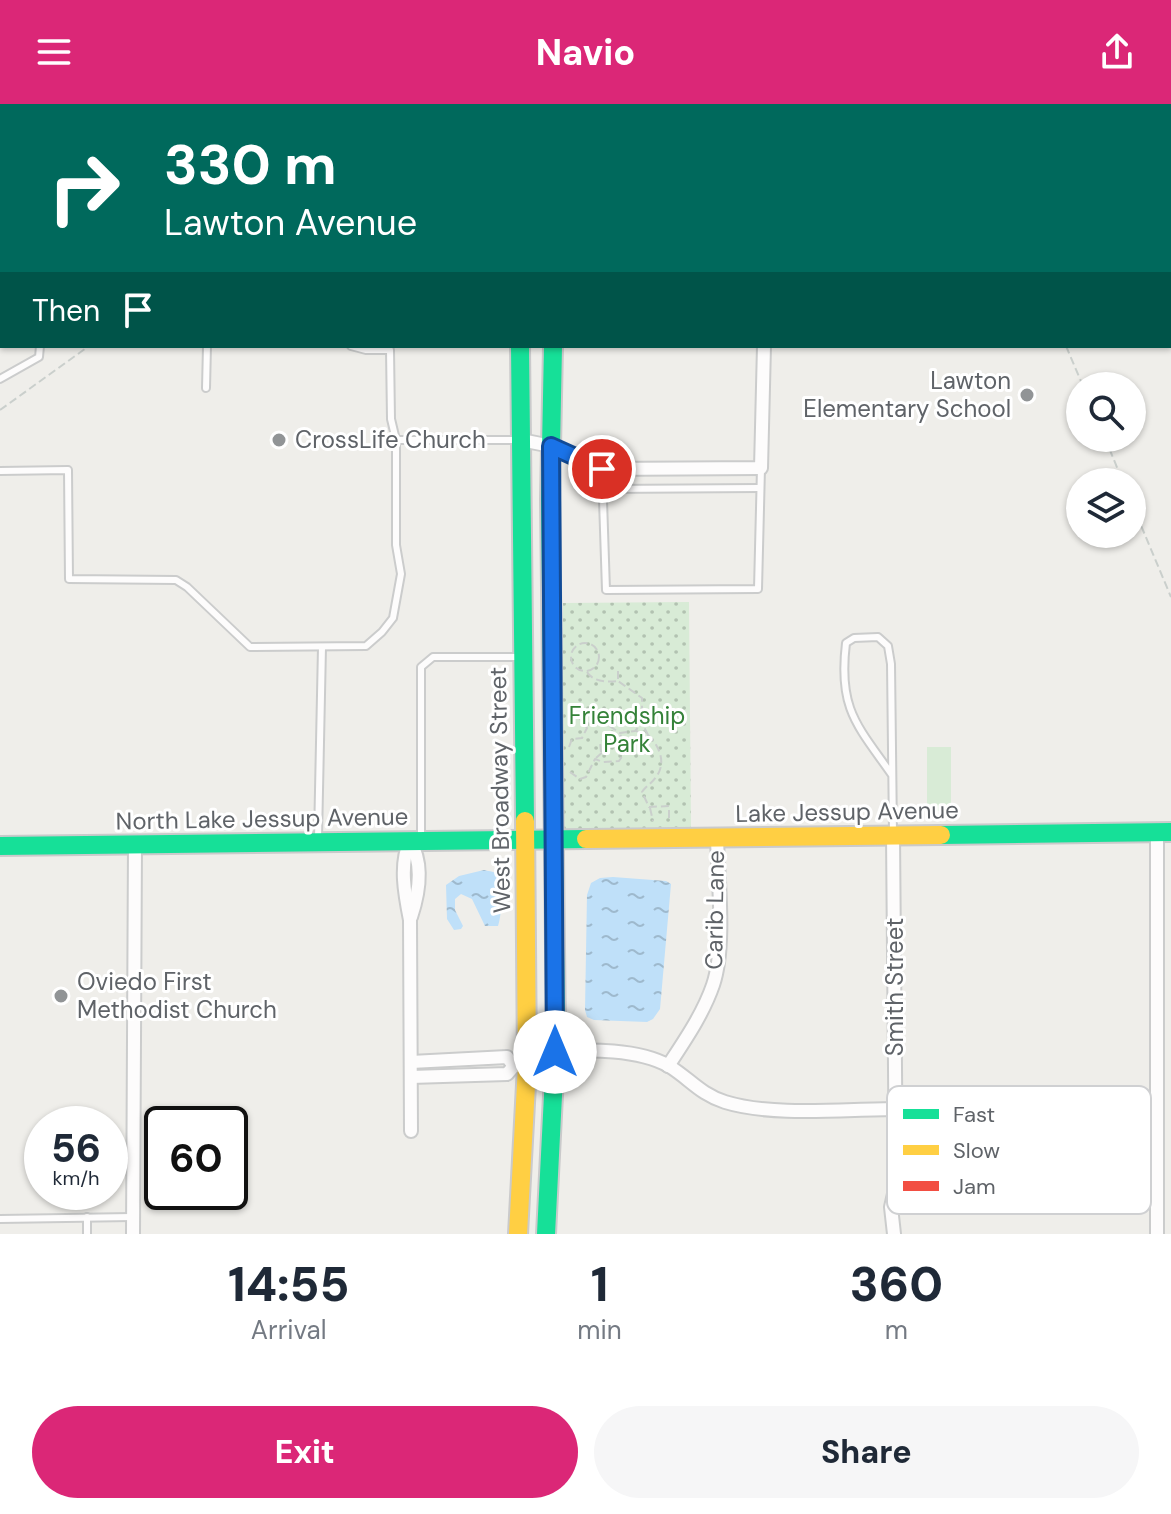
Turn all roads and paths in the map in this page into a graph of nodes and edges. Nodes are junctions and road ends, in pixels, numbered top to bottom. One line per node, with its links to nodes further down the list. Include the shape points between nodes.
1 (40, 348): 10 (lane, via 39,357)
2 (86, 348): 12 (path)
3 (207, 348): 11 (lane)
4 (358, 348): 13 (lane, via 390,350)
5 (520, 348): 14 (main road, West Broadway Street)
6 (553, 348): 15 (main road)
7 (764, 348): 16 (street)
8 (1067, 348): 9 (path)
9 (1077, 372)
10 (0, 379)
11 (206, 388)
12 (0, 410)
13 (396, 440): 14 (lane); 23 (lane, via 401,574 393,618 366,646)
14 (521, 440): 15 (street); 24 (main road, West Broadway Street)
15 (551, 446): 17 (street); 46 (main road)
16 (761, 468): 17 (street); 19 (lane)
17 (602, 469): 20 (lane)
18 (0, 471): 23 (lane, via 68,470 69,579 176,580 250,647)
19 (760, 488): 20 (lane); 20 (lane, via 758,589 606,590)
20 (605, 489)
21 (1146, 537): 22 (path)
22 (1171, 597)
23 (322, 647): 48 (lane)
24 (523, 657): 45 (main road, West Broadway Street); 47 (lane, via 433,657 421,667)
25 (618, 669): 27 (path)
26 (586, 671): 26 (path, via 574,666 571,657 581,643 594,646 598,653 596,665); 27 (path, via 594,679)
27 (618, 681): 28 (path, via 642,698)
28 (642, 723): 30 (path); 32 (path)
29 (614, 731): 31 (path); 33 (path); 35 (path, via 593,707 580,719 587,734 572,739)
30 (635, 731): 31 (path); 32 (path)
31 (620, 733): 36 (path, via 623,757 615,763)
32 (648, 735): 39 (path, via 656,742 661,763 659,774 642,792)
33 (611, 738): 34 (path); 34 (path, via 600,742)
34 (602, 753): 36 (path)
35 (567, 755)
36 (595, 759): 37 (path, via 580,779)
37 (567, 764)
38 (892, 775): 38 (lane, via 888,646 878,637 854,638 846,643 846,699 851,716); 43 (lane)
39 (649, 807): 40 (path); 41 (path, via 669,806)
40 (653, 828)
41 (669, 828)
42 (1164, 832): 43 (main road, Lake Jessup Avenue); 68 (street)
43 (893, 835): 44 (main road, Lake Jessup Avenue); 56 (street, Smith Street)
44 (717, 838): 46 (main road, Lake Jessup Avenue); 54 (street, Carib Lane, via 714,982)
45 (525, 839): 46 (main road, Lake Jessup Avenue); 47 (main road, North Lake Jessup Avenue); 53 (main road, West Broadway Street)
46 (554, 839): 51 (main road)
47 (416, 841): 48 (main road, North Lake Jessup Avenue); 52 (street, via 418,896 410,920)
48 (318, 842): 49 (main road, North Lake Jessup Avenue)
49 (135, 844): 50 (main road, North Lake Jessup Avenue); 61 (street)
50 (0, 846)
51 (555, 1052): 54 (street, via 629,1054); 66 (main road)
52 (411, 1062): 53 (street, via 507,1057); 55 (street)
53 (520, 1066): 55 (street, via 507,1074); 65 (main road, West Broadway Street)
54 (668, 1066): 57 (street, via 696,1089 757,1109)
55 (411, 1077): 58 (street)
56 (896, 1086)
57 (887, 1109)
58 (411, 1131)
59 (892, 1214): 67 (street, Smith Street)
60 (87, 1217): 61 (lane); 62 (lane); 63 (lane)
61 (133, 1217): 64 (street)
62 (0, 1219)
63 (87, 1234)
64 (133, 1234)
65 (518, 1234)
66 (546, 1234)
67 (894, 1234)
68 (1157, 1234)

